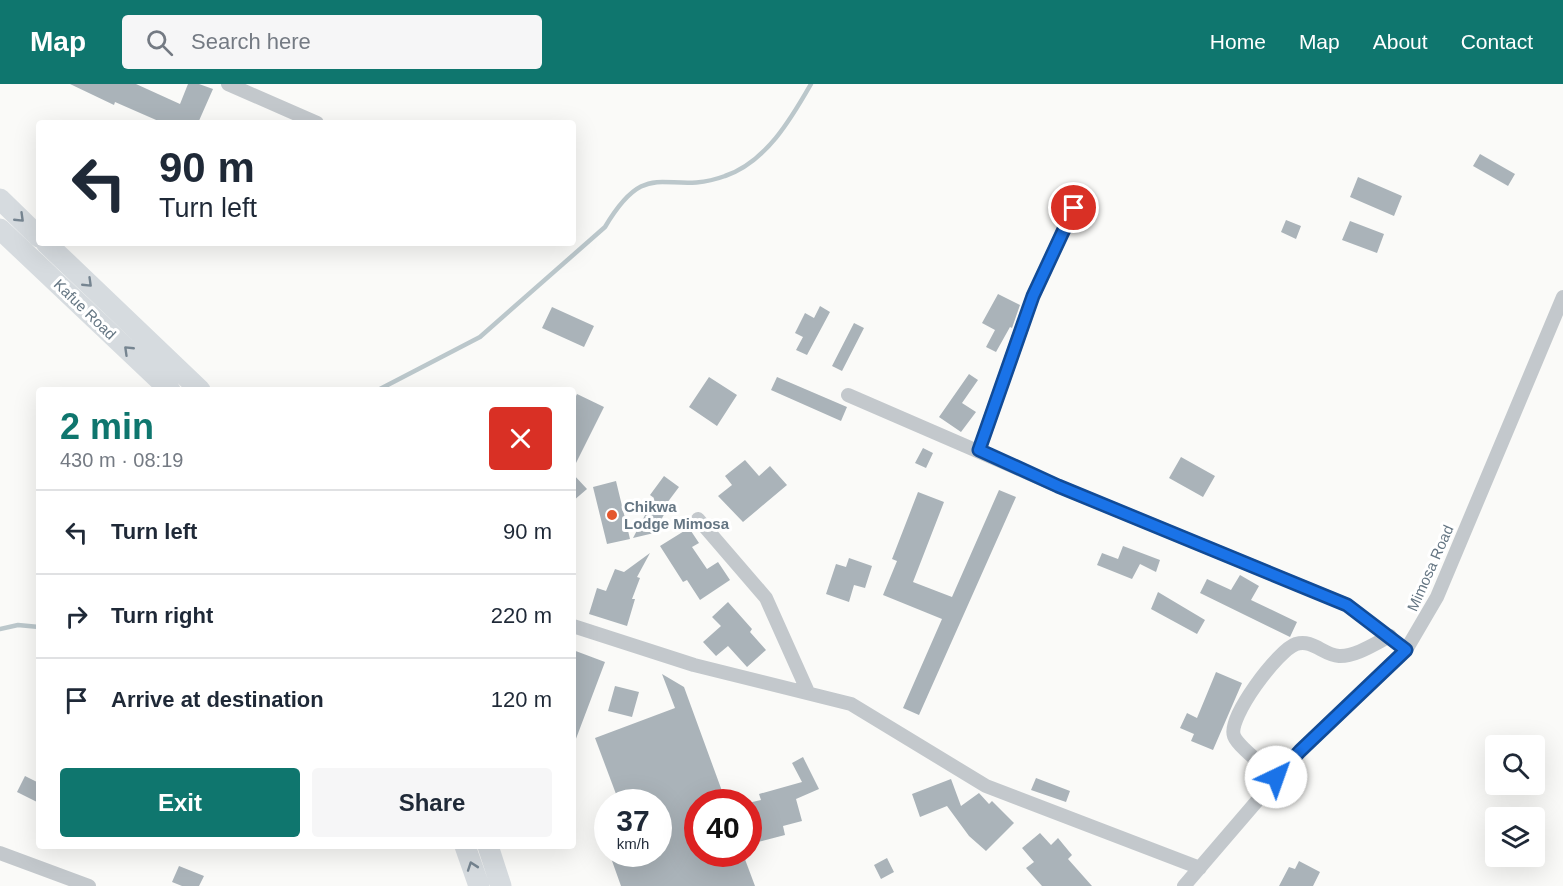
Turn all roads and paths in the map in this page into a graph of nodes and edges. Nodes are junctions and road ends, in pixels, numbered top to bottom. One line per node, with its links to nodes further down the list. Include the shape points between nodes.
1 (228, 84): 2 (street)
2 (310, 120)
3 (0, 199): 6 (highway, one-way to 6)
4 (1074, 208): 12 (street, via 1033,296)
5 (0, 229): 9 (highway, Kafue Road, one-way to 5)
6 (36, 234)
7 (49, 246): 10 (highway, Kafue Road, one-way to 10)
8 (1563, 297): 16 (street, Mimosa Road, via 1437,597)
9 (167, 387)
10 (197, 387)
11 (848, 395): 12 (street)
12 (979, 450): 15 (street, via 1347,605)
13 (698, 519): 17 (street, via 766,598)
14 (576, 627): 17 (street, via 693,665)
15 (1390, 636): 16 (street); 18 (street, via 1345,656 1306,643 1294,645 1277,657 1233,729 1236,739)
16 (1406, 650): 18 (street, Mimosa Road)
17 (808, 692): 22 (street, via 851,704 986,786)
18 (1276, 777): 22 (street, Mimosa Road)
19 (466, 849): 24 (highway, one-way to 19)
20 (489, 849): 25 (highway)
21 (0, 853): 23 (street)
22 (1200, 868): 26 (street, Mimosa Road)
23 (89, 886)
24 (479, 886)
25 (501, 886)
26 (1184, 886)

